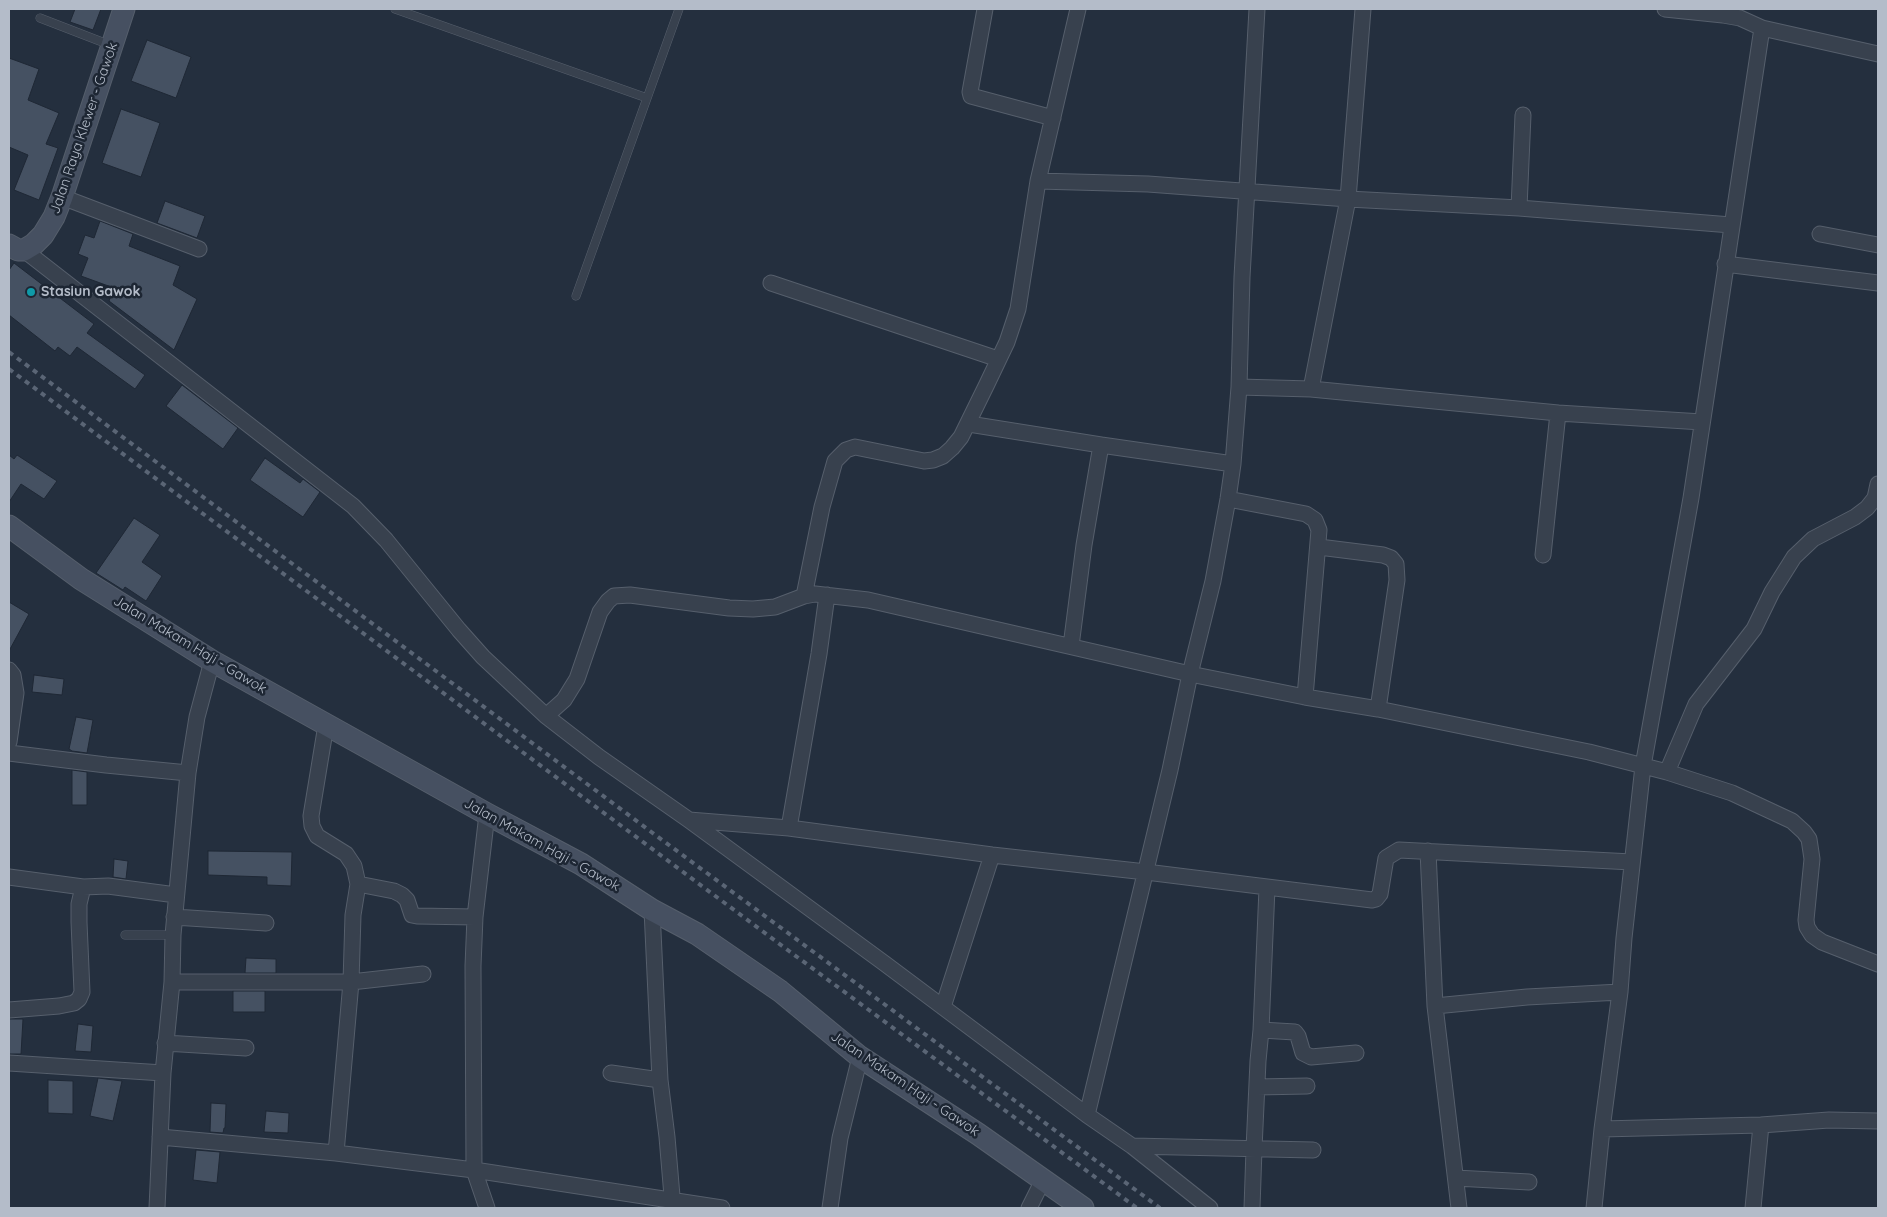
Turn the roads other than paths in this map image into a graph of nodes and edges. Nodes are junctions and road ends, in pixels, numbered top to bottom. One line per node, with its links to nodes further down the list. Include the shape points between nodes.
1 (124, 9): 11 (street, Jalan Raya Klewer - Gawok)
2 (395, 9): 13 (lane)
3 (679, 9): 13 (lane)
4 (986, 9): 15 (street, via 971,96)
5 (1078, 9): 15 (street)
6 (1257, 9): 17 (street)
7 (1363, 9): 19 (street)
8 (1665, 9): 10 (street, via 1740,18)
9 (40, 18): 11 (lane)
10 (1762, 28): 12 (street); 21 (street)
11 (112, 46): 18 (street, Jalan Raya Klewer - Gawok)
12 (1878, 54)
13 (647, 98): 29 (lane)
14 (1523, 115): 20 (street)
15 (1053, 118): 16 (street)
16 (1038, 182): 17 (street, via 1148,184); 30 (street, via 1018,309)
17 (1247, 191): 19 (street); 31 (street)
18 (62, 197): 24 (street, Jalan Raya Klewer - Gawok, via 54,217 34,244); 25 (street)
19 (1348, 199): 20 (street); 32 (street)
20 (1519, 208): 21 (street)
21 (1731, 225): 26 (street)
22 (1820, 234): 23 (street)
23 (1878, 245)
24 (16, 248): 51 (street, via 353,506 386,540 483,657)
25 (199, 249)
26 (1725, 264): 28 (street); 34 (street)
27 (771, 283): 30 (street)
28 (1878, 283)
29 (576, 296)
30 (998, 359): 35 (street)
31 (1239, 387): 32 (street); 37 (street)
32 (1311, 389): 33 (street)
33 (1558, 414): 34 (street); 42 (street)
34 (1702, 422): 55 (street)
35 (968, 424): 36 (street); 44 (street, via 952,448 934,460 912,460 855,448 842,454 835,462 822,507)
36 (1101, 446): 37 (street); 45 (street)
37 (1233, 464): 39 (street)
38 (1878, 484): 56 (street, via 1867,508 1813,539 1794,557 1754,629 1696,704)
39 (1228, 499): 41 (street, via 1311,517 1319,530); 48 (street, via 1213,581)
40 (9, 526): 46 (street, Jalan Makam Haji - Gawok, via 81,579)
41 (1319, 547): 49 (street); 50 (street, via 1383,555 1396,564 1397,580)
42 (1543, 555)
43 (827, 594): 44 (street); 45 (street, via 868,600); 60 (street)
44 (804, 596): 51 (street, via 775,607 752,609 614,596 600,612 577,679 564,700)
45 (1071, 646): 48 (street)
46 (212, 661): 52 (street, Jalan Makam Haji - Gawok); 57 (street, via 197,717)
47 (9, 670): 53 (street, via 16,684)
48 (1190, 674): 49 (street); 64 (street)
49 (1305, 697): 50 (street)
50 (1378, 709): 55 (street, via 1590,752)
51 (546, 716): 59 (street, via 599,758)
52 (326, 725): 58 (street, Jalan Makam Haji - Gawok); 66 (street, via 312,826 317,836 346,854 354,866)
53 (9, 742)
54 (9, 753): 57 (street)
55 (1643, 766): 56 (street); 63 (street)
56 (1668, 772): 76 (street, via 1732,793 1781,815 1799,827 1809,839 1812,849 1806,920 1809,931 1815,939)
57 (188, 773): 69 (street)
58 (487, 814): 70 (street, Jalan Makam Haji - Gawok, via 581,864); 72 (street)
59 (688, 820): 60 (street); 82 (street)
60 (790, 828): 62 (street)
61 (1428, 851): 63 (street); 68 (street, via 1399,850 1386,858 1380,894 1376,899); 81 (street)
62 (992, 855): 64 (street); 82 (street)
63 (1632, 862): 80 (street)
64 (1146, 872): 68 (street); 95 (street)
65 (9, 876): 67 (street)
66 (358, 884): 72 (street, via 402,894 412,915); 79 (street, via 353,915)
67 (83, 887): 69 (street, via 108,886); 83 (street, via 79,904 82,992 79,999 59,1006)
68 (1267, 888): 84 (street)
69 (176, 895): 71 (street)
70 (652, 910): 88 (street, Jalan Makam Haji - Gawok, via 738,961); 92 (street)
71 (174, 917): 73 (street); 75 (street)
72 (475, 917): 104 (street)
73 (266, 923)
74 (125, 934): 75 (lane)
75 (173, 935): 78 (street)
76 (1878, 964)
77 (423, 974): 79 (street)
78 (172, 982): 79 (street); 85 (street)
79 (351, 982): 103 (street)
80 (1620, 992): 81 (street); 98 (street)
81 (1435, 1006): 105 (street)
82 (943, 1007): 95 (street)
83 (9, 1010)
84 (1261, 1030): 87 (street, via 1295,1032 1303,1053 1311,1057); 94 (street)
85 (165, 1043): 86 (street); 90 (street)
86 (246, 1048)
87 (1356, 1053)
88 (860, 1057): 106 (street, Jalan Makam Haji - Gawok); 112 (street, via 840,1138)
89 (9, 1063): 90 (street)
90 (163, 1073): 99 (street)
91 (611, 1074): 92 (street)
92 (660, 1080): 108 (street, via 668,1136)
93 (1307, 1086): 94 (street)
94 (1256, 1087): 101 (street)
95 (1087, 1115): 100 (street)
96 (1878, 1121): 97 (street, via 1829,1120)
97 (1761, 1125): 98 (street); 119 (street)
98 (1602, 1129): 118 (street)
99 (160, 1137): 103 (street); 109 (street)
100 (1132, 1146): 101 (street); 115 (street)
101 (1254, 1149): 102 (street); 116 (street)
102 (1313, 1150)
103 (336, 1153): 104 (street)
104 (474, 1170): 108 (street); 110 (street)
105 (1456, 1178): 107 (street); 117 (street)
106 (1043, 1180): 113 (street); 114 (street, Jalan Makam Haji - Gawok)
107 (1529, 1182)
108 (672, 1204): 111 (street)
109 (157, 1208)
110 (487, 1208)
111 (722, 1208)
112 (830, 1208)
113 (1029, 1208)
114 (1083, 1208)
115 (1210, 1208)
116 (1252, 1208)
117 (1459, 1208)
118 (1594, 1208)
119 (1754, 1208)

